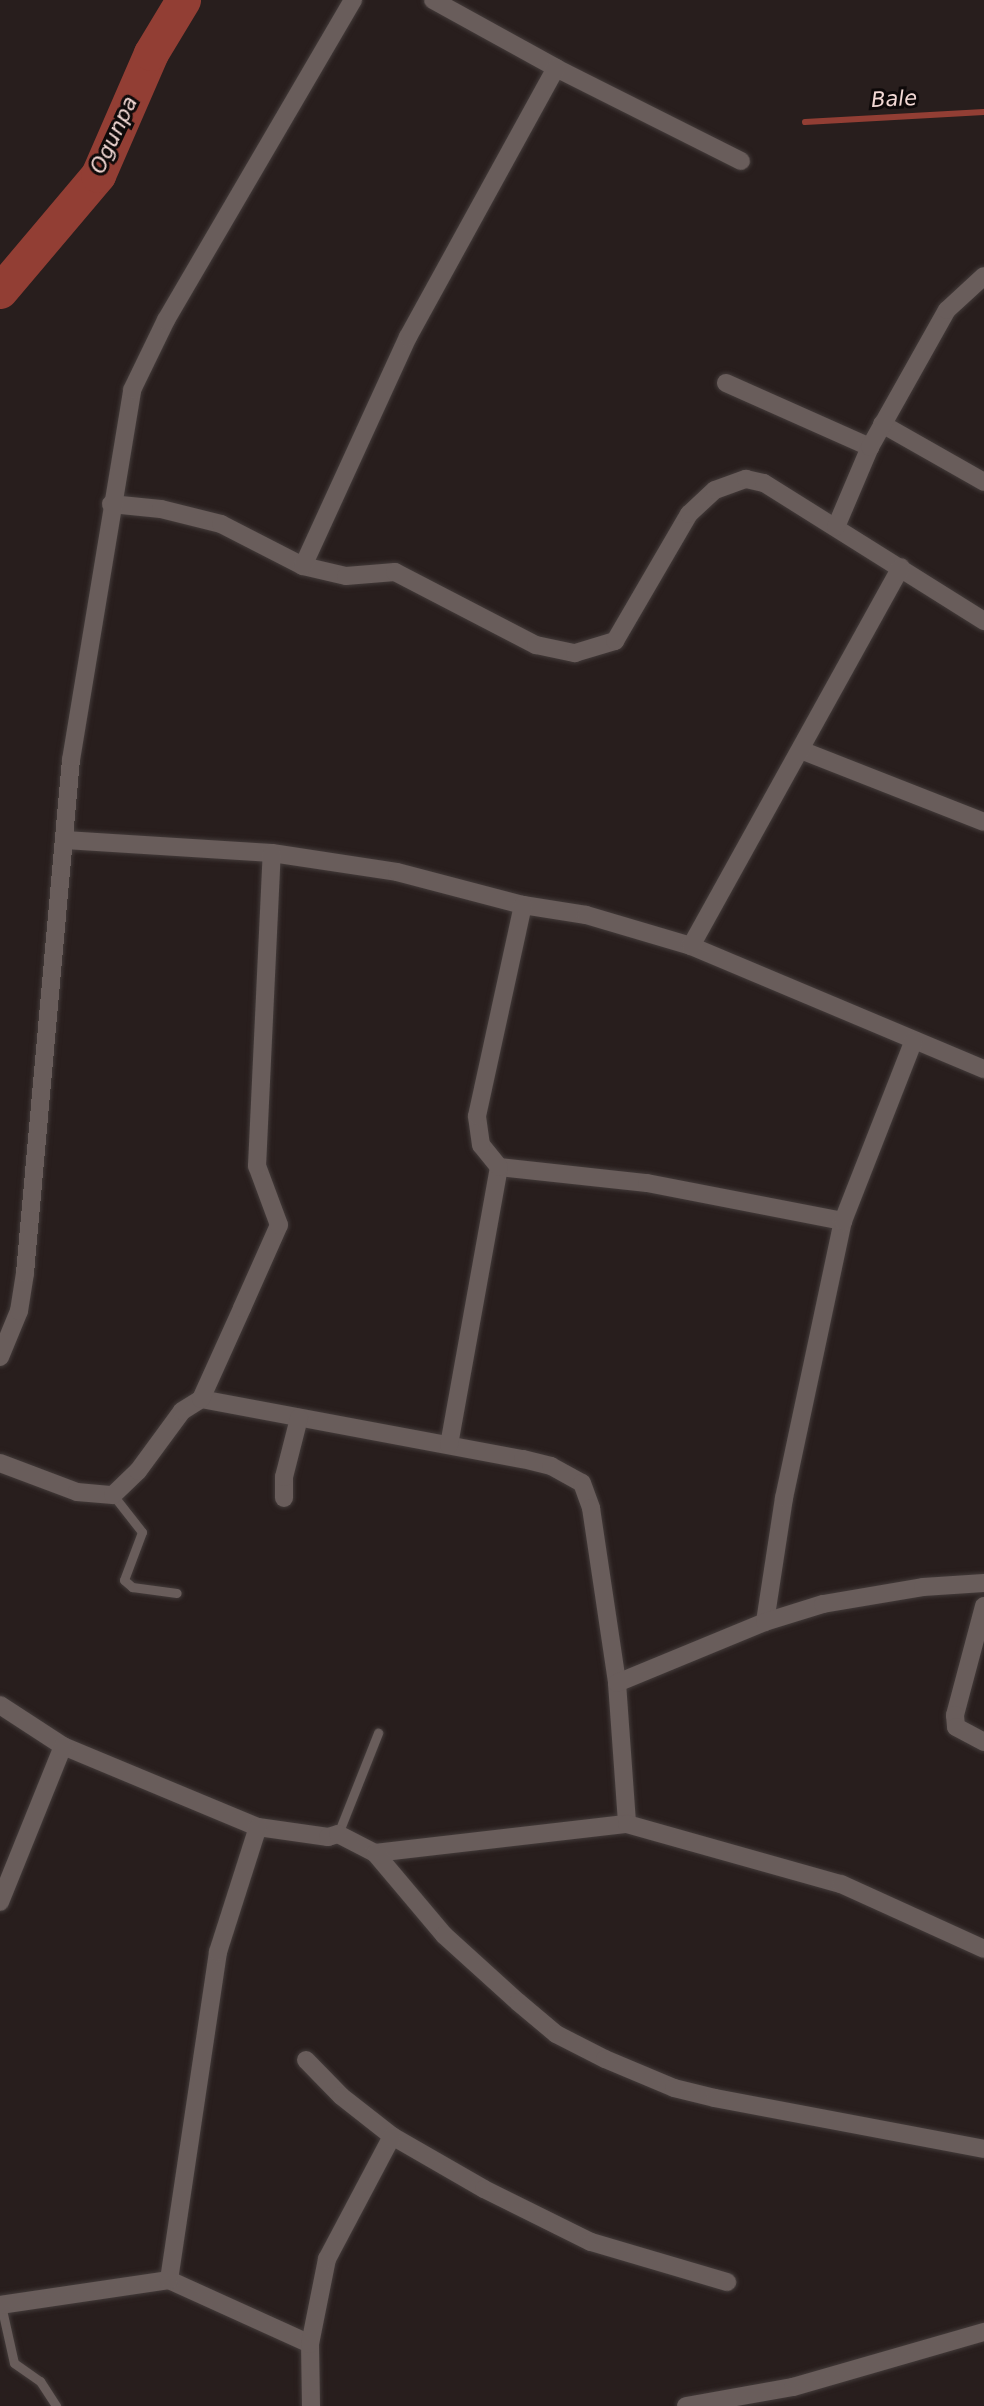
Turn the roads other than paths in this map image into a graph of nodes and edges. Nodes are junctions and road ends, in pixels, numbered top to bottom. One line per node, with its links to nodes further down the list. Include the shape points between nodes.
1 (353, 0): 10 (street, via 142,365 132,390)
2 (433, 0): 3 (street)
3 (556, 68): 4 (street); 12 (street, via 408,337)
4 (741, 161)
5 (984, 276): 7 (street, via 947,310)
6 (726, 383): 8 (street)
7 (882, 424): 8 (street); 9 (street)
8 (870, 447): 11 (street)
9 (984, 482)
10 (111, 504): 12 (street, via 161,509 221,524); 17 (street, via 71,760)
11 (836, 527): 12 (street, via 764,483 747,479 715,490 678,528 620,635 605,646 575,653 536,645 395,572 346,576); 13 (street)
12 (303, 566)
13 (901, 567): 14 (street); 15 (street)
14 (984, 621)
15 (803, 751): 16 (street); 20 (street)
16 (984, 822)
17 (65, 840): 18 (street); 25 (street, via 26,1259 19,1311)
18 (272, 853): 19 (street, via 397,873); 26 (street, via 257,1166 279,1225)
19 (523, 905): 20 (street, via 586,915); 23 (street, via 477,1116 481,1145)
20 (691, 946): 21 (street)
21 (914, 1040): 22 (street); 24 (street)
22 (984, 1069)
23 (499, 1167): 24 (street, via 647,1184); 28 (street)
24 (843, 1220): 35 (street, via 784,1498)
25 (0, 1357)
26 (201, 1399): 27 (street); 30 (street, via 182,1410 160,1434 138,1471)
27 (299, 1418): 28 (street); 31 (street, via 284,1477)
28 (449, 1445): 36 (street, via 551,1466 582,1483 591,1508)
29 (0, 1463): 30 (street, via 77,1492)
30 (113, 1495): 33 (lane, via 142,1532 124,1580 132,1587)
31 (284, 1498)
32 (984, 1583): 35 (street, via 923,1587 836,1602)
33 (177, 1592)
34 (984, 1606): 39 (street, via 955,1715 956,1727)
35 (765, 1622): 36 (street)
36 (617, 1683): 41 (street)
37 (0, 1705): 40 (street)
38 (377, 1733): 43 (lane)
39 (984, 1742)
40 (64, 1746): 42 (street); 45 (street)
41 (627, 1824): 44 (street); 46 (street, via 841,1884)
42 (258, 1827): 43 (street, via 328,1837); 50 (street, via 218,1952)
43 (338, 1834): 44 (street)
44 (375, 1853): 49 (street, via 444,1935 517,2002 556,2034 605,2059 674,2088 715,2098)
45 (0, 1902)
46 (984, 1949)
47 (306, 2060): 48 (street, via 341,2096)
48 (392, 2136): 51 (street, via 484,2189 591,2242); 54 (street, via 327,2259)
49 (984, 2149)
50 (169, 2280): 52 (street); 54 (street)
51 (727, 2282)
52 (1, 2305): 55 (lane, via 14,2363 40,2381)
53 (984, 2332): 57 (street, via 793,2387)
54 (310, 2344): 56 (street)
55 (56, 2406)
56 (311, 2406)
57 (686, 2406)

